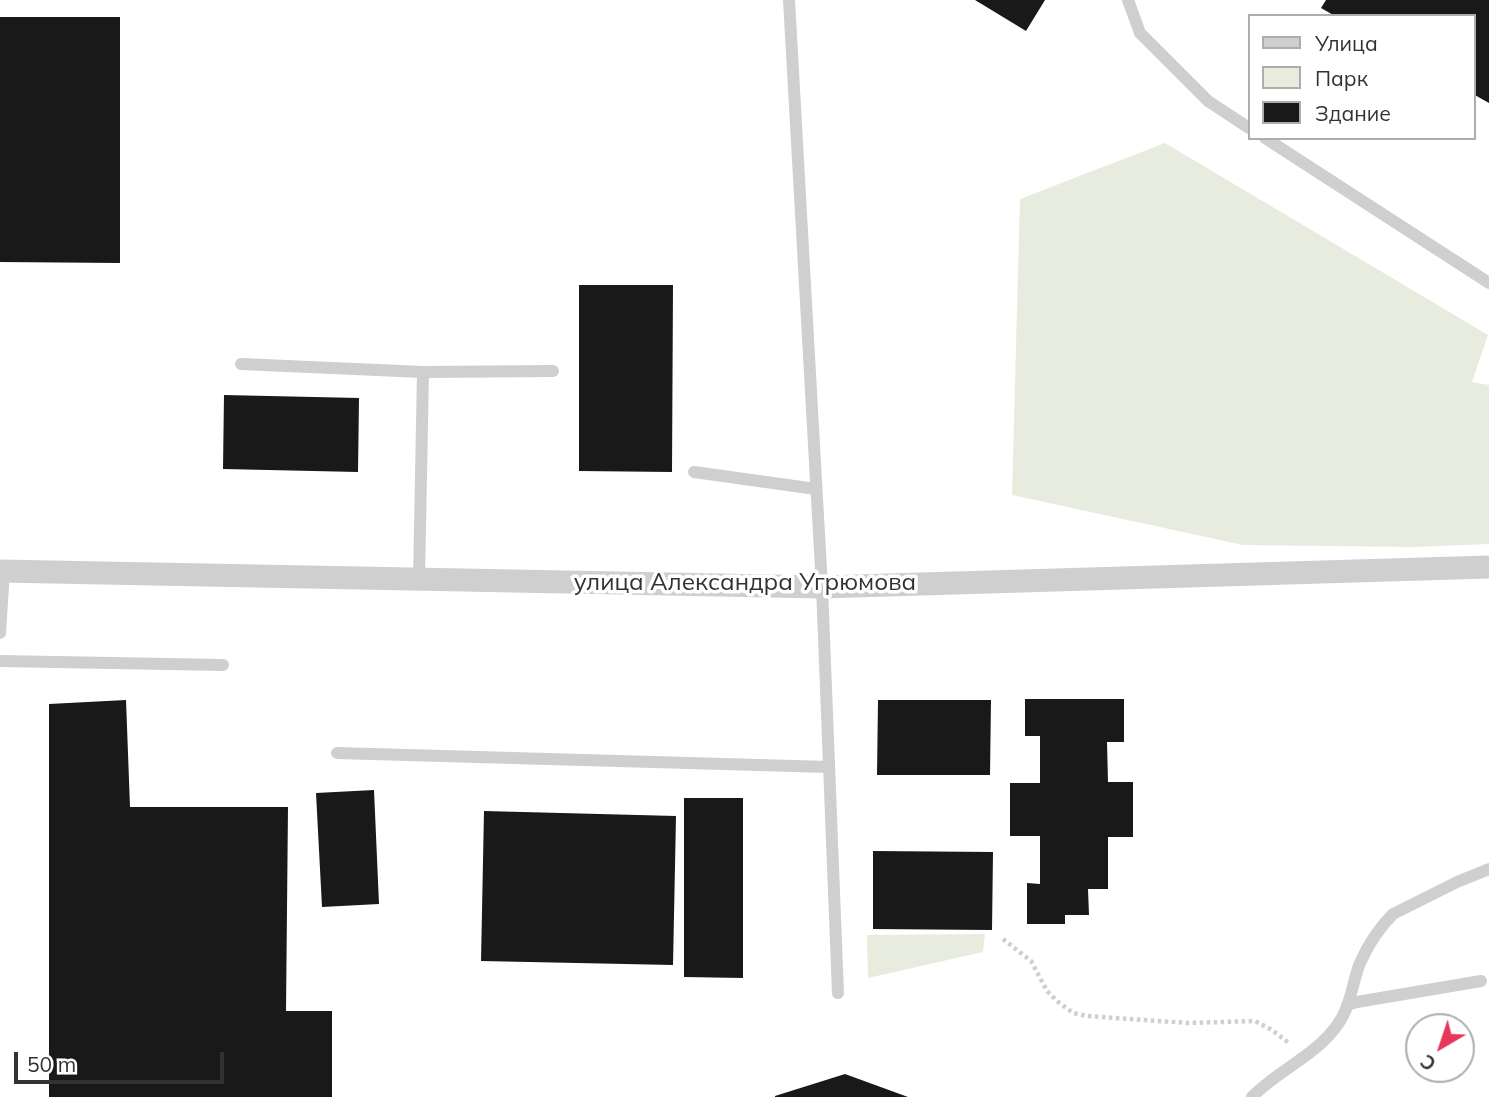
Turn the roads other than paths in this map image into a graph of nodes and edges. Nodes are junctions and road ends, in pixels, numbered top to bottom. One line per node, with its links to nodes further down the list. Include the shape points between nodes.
1 (789, 0): 10 (lane)
2 (1128, 0): 3 (lane, via 1140,33 1208,101)
3 (1248, 127)
4 (1268, 140): 5 (lane)
5 (1489, 283)
6 (241, 364): 8 (lane)
7 (553, 371): 8 (lane)
8 (423, 372): 13 (lane)
9 (694, 472): 10 (lane)
10 (816, 489): 14 (lane)
11 (1489, 568): 14 (street, улица Александра Угрюмова)
12 (2, 571): 13 (street, улица Александра Угрюмова); 15 (lane)
13 (419, 579): 14 (street, улица Александра Угрюмова)
14 (822, 587): 19 (lane)
15 (0, 633)
16 (0, 661): 17 (lane)
17 (223, 665)
18 (337, 753): 19 (lane)
19 (829, 767): 22 (lane)
20 (1489, 869): 23 (lane, via 1393,914 1360,964)
21 (1481, 981): 23 (lane)
22 (838, 993)
23 (1347, 1005): 24 (lane, via 1327,1038)
24 (1252, 1097)

